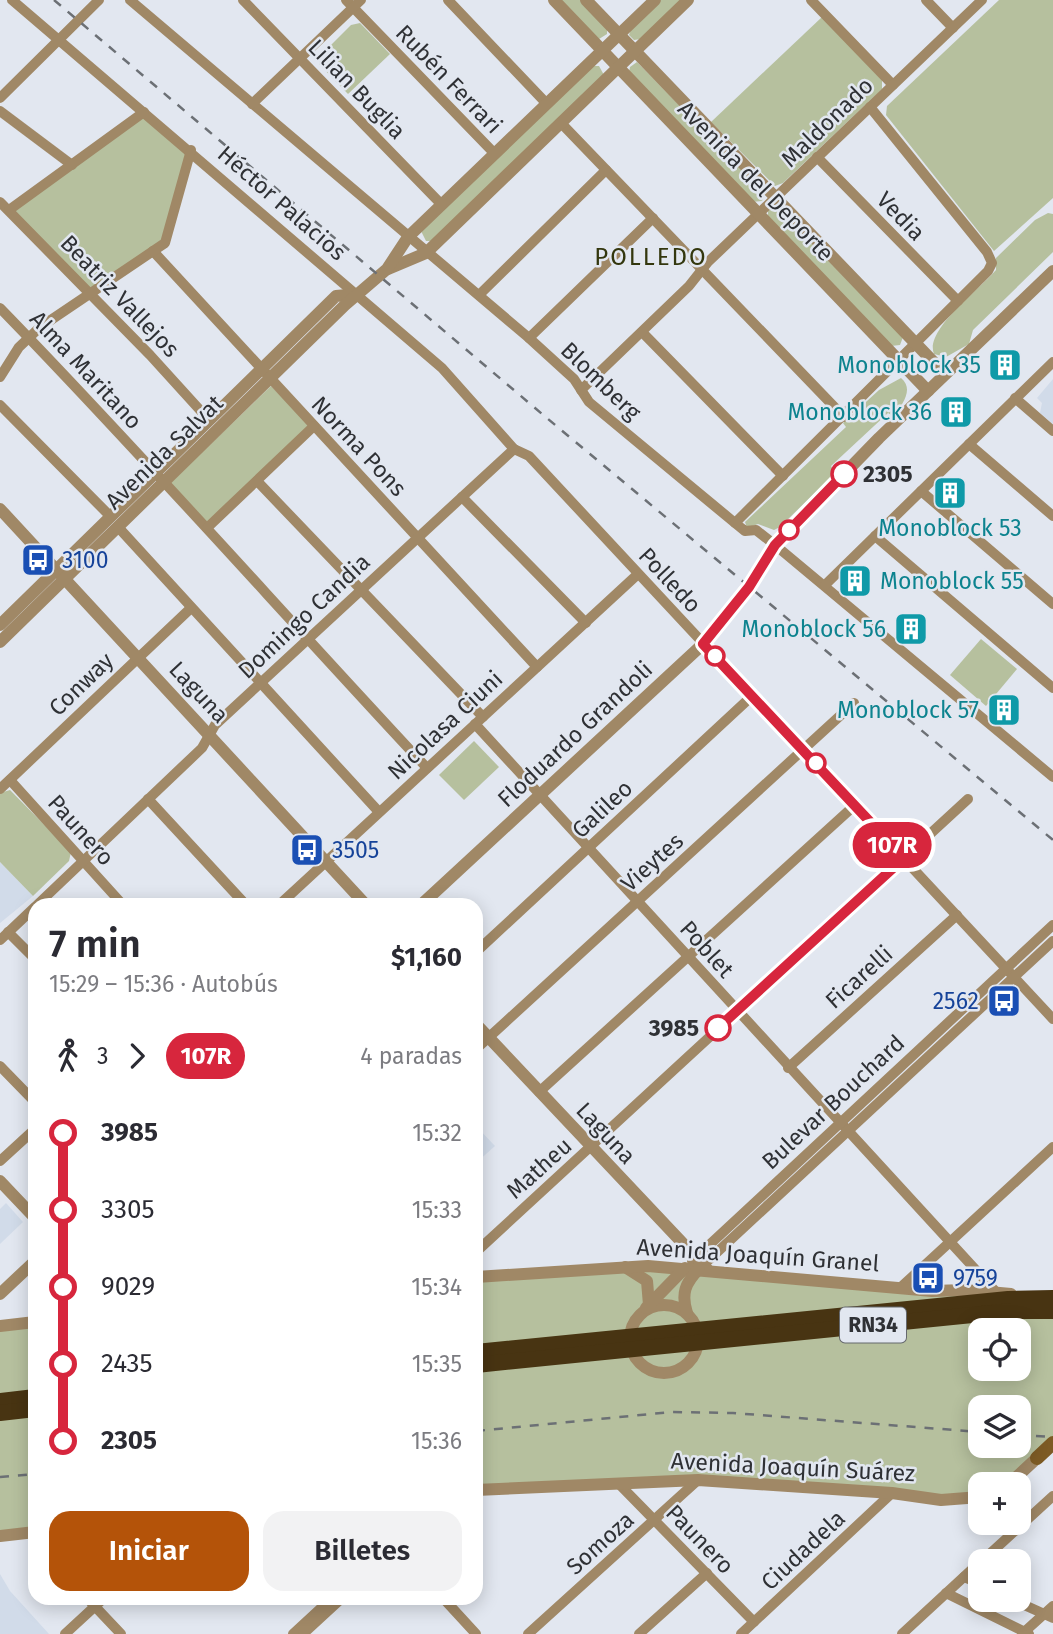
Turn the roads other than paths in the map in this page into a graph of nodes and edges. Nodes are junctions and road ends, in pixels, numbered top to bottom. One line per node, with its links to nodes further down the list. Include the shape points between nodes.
1 (12, 0): 16 (street, Héctor Palacios)
2 (99, 0): 16 (street)
3 (130, 0): 23 (street, Blomberg)
4 (243, 0): 19 (street, Lilian Buglia)
5 (448, 0): 24 (street)
6 (554, 0): 17 (street, Avenida del Deporte)
7 (586, 0): 15 (street, Avenida del Deporte)
8 (655, 0): 15 (street, Avenida Salvat)
9 (688, 0): 18 (street, Avenida Salvat)
10 (811, 0): 21 (street)
11 (926, 0): 14 (street)
12 (982, 0): 14 (street, Maldonado)
13 (353, 3): 19 (street); 30 (street, Rubén Ferrari)
14 (953, 28): 21 (street, Maldonado)
15 (619, 35): 17 (street, Avenida Salvat); 18 (street, Avenida del Deporte)
16 (60, 40): 22 (street); 27 (street, Héctor Palacios)
17 (602, 51): 20 (street, Avenida del Deporte); 24 (street, Avenida Salvat)
18 (635, 51): 20 (street, Avenida Salvat); 34 (street, Avenida del Deporte)
19 (300, 58): 23 (street); 36 (street, Lilian Buglia)
20 (618, 68): 28 (street, Avenida Salvat); 38 (street, Avenida del Deporte)
21 (893, 85): 25 (street, Maldonado)
22 (0, 98)
23 (252, 104): 40 (street, Blomberg)
24 (547, 104): 30 (street, Avenida Salvat)
25 (870, 107): 31 (street, Maldonado); 49 (street, via 988,252 992,262 988,271)
26 (0, 111): 32 (street)
27 (144, 112): 29 (street, Héctor Palacios); 32 (street)
28 (561, 123): 33 (street); 42 (street, Avenida Salvat)
29 (191, 150): 41 (street, via 165,243); 47 (street, Héctor Palacios)
30 (495, 154): 36 (street, Avenida Salvat)
31 (817, 157): 34 (street, Maldonado); 49 (street, Vedia)
32 (72, 165): 37 (street)
33 (606, 170): 39 (street); 48 (street)
34 (775, 198): 38 (street, Maldonado); 54 (street, Avenida del Deporte)
35 (0, 202): 37 (street, Beatriz Vallejos)
36 (442, 205): 40 (street, Avenida Salvat)
37 (9, 211): 46 (street, Beatriz Vallejos)
38 (758, 214): 44 (street, Maldonado); 55 (street, Avenida del Deporte)
39 (653, 218): 44 (street); 53 (street)
40 (408, 237): 42 (street, Blomberg); 43 (street, Avenida Salvat)
41 (153, 251): 46 (street); 57 (street, Norma Pons)
42 (426, 253): 43 (street, Avenida Salvat); 48 (street, Blomberg)
43 (387, 269): 47 (street, Avenida Salvat)
44 (702, 271): 51 (street, Maldonado); 64 (street)
45 (1053, 271): 58 (street, Floduardo Grandoli)
46 (90, 292): 52 (street); 65 (street, Beatriz Vallejos)
47 (358, 294): 57 (street, Avenida Salvat); 69 (street, Héctor Palacios, via 442,368)
48 (479, 295): 53 (street, Blomberg)
49 (958, 301): 54 (street)
50 (0, 308): 52 (street, Alma Maritano)
51 (642, 332): 60 (street, Maldonado); 70 (street)
52 (28, 337): 59 (street); 71 (street, Alma Maritano)
53 (529, 338): 60 (street, Blomberg)
54 (916, 344): 55 (street); 58 (street, Avenida del Deporte)
55 (899, 360): 61 (street, Avenida del Deporte); 64 (street)
56 (1053, 362): 62 (street)
57 (266, 374): 65 (street, Avenida Salvat); 66 (street, Norma Pons); 71 (street, Avenida Salvat)
58 (945, 374): 61 (street, Floduardo Grandoli)
59 (0, 377)
60 (581, 390): 78 (street, Blomberg, via 589,402)
61 (928, 391): 82 (street, Floduardo Grandoli)
62 (1015, 398): 67 (street); 68 (street)
63 (0, 405): 77 (street)
64 (844, 417): 70 (street)
65 (209, 420): 71 (street, Avenida Salvat)
66 (314, 426): 72 (street); 81 (street, Norma Pons)
67 (1053, 431)
68 (969, 444): 73 (street); 76 (street)
69 (514, 449): 74 (street, Domingo Candia); 84 (street, Polledo, via 529,456)
70 (783, 476): 78 (street)
71 (159, 478): 77 (street, Avenida Salvat); 79 (street, Alma Maritano)
72 (257, 481): 79 (street); 86 (street)
73 (921, 491): 80 (street); 87 (street)
74 (462, 497): 81 (street, Domingo Candia); 90 (street)
75 (0, 509): 83 (street, Laguna)
76 (1053, 516)
77 (114, 522): 83 (street, Avenida Salvat); 88 (street)
78 (735, 523): 82 (street, Blomberg, via 746,531 756,530)
79 (207, 528): 91 (street, Alma Maritano)
80 (874, 537): 85 (street); 97 (street)
81 (418, 538): 86 (street, Domingo Candia); 95 (street, Norma Pons)
82 (775, 545): 85 (street, Blomberg); 93 (street, Floduardo Grandoli, via 749,587)
83 (61, 574): 89 (street, Avenida Salvat); 92 (street, Avenida Salvat); 94 (street, Laguna)
84 (638, 574): 90 (street, Nicolasa Ciuni); 93 (street, Polledo)
85 (825, 585): 104 (street, Blomberg)
86 (361, 590): 91 (street, Domingo Candia); 100 (street)
87 (1053, 604)
88 (191, 608): 94 (street, Conway); 96 (street)
89 (1, 623)
90 (586, 623): 95 (street, Nicolasa Ciuni)
91 (307, 640): 96 (street, Domingo Candia); 103 (street, Alma Maritano)
92 (0, 642)
93 (703, 644): 98 (street, Polledo); 107 (street, Floduardo Grandoli)
94 (138, 657): 101 (street, Laguna); 105 (street, Conway)
95 (537, 667): 100 (street, Nicolasa Ciuni)
96 (259, 684): 101 (street, Domingo Candia); 111 (street)
97 (1053, 688)
98 (753, 695): 102 (street, Polledo); 112 (street, Galileo)
99 (854, 703): 102 (street, Vieytes)
100 (479, 721): 103 (street, Nicolasa Ciuni); 107 (street, Poblet)
101 (209, 734): 108 (street, Domingo Candia, via 202,748); 115 (street, Laguna)
102 (804, 749): 110 (street, Polledo); 122 (street, Vieytes)
103 (427, 768): 111 (street, Nicolasa Ciuni)
104 (1053, 776)
105 (10, 780): 106 (street, Conway); 114 (street, Paunero)
106 (0, 789)
107 (539, 795): 112 (street, Poblet); 121 (street, Floduardo Grandoli)
108 (148, 799): 114 (street, Domingo Candia); 118 (street)
109 (968, 799): 113 (street, Matheu)
110 (855, 805): 113 (street, Polledo); 131 (street)
111 (379, 813): 115 (street, Nicolasa Ciuni)
112 (588, 848): 122 (street, Poblet); 129 (street, Galileo)
113 (904, 858): 124 (street, Polledo); 134 (street, Matheu)
114 (83, 861): 116 (street, Domingo Candia); 117 (street, Paunero)
115 (326, 861): 119 (street, Nicolasa Ciuni); 120 (street, Laguna)
116 (44, 898)
117 (117, 898)
118 (240, 898)
119 (286, 898)
120 (360, 898)
121 (429, 898)
122 (637, 902): 131 (street, Poblet); 137 (street, Vieytes)
123 (28, 913): 126 (street, Domingo Candia)
124 (957, 915): 132 (street, Polledo); 140 (street, Ficarelli)
125 (1053, 925): 132 (street, Bulevar Bouchard)
126 (8, 932): 127 (street, Domingo Candia); 130 (street)
127 (0, 940)
128 (1053, 941): 133 (street, Bulevar Bouchard)
129 (483, 946)
130 (28, 952)
131 (688, 957): 134 (street, Poblet); 141 (street)
132 (1006, 968): 133 (street, Polledo); 143 (street, Bulevar Bouchard)
133 (1014, 977): 135 (street, Polledo); 143 (street, Bulevar Bouchard)
134 (737, 1010): 140 (street, Poblet); 145 (street, Matheu)
135 (1053, 1019)
136 (483, 1032): 137 (street, Laguna)
137 (488, 1037): 138 (street, Vieytes); 141 (street, Laguna)
138 (483, 1042)
139 (0, 1066): 142 (street)
140 (788, 1068): 143 (street, Poblet)
141 (539, 1092): 145 (street, Laguna)
142 (28, 1095)
143 (844, 1128): 150 (street, Poblet); 153 (street, Bulevar Bouchard)
144 (28, 1135): 147 (street)
145 (590, 1147): 151 (street, Matheu); 153 (street, Laguna)
146 (1053, 1147): 150 (street)
147 (0, 1161)
148 (0, 1181): 149 (street)
149 (28, 1211)
150 (948, 1241): 157 (street); 158 (street, Poblet)
151 (483, 1246)
152 (622, 1266): 155 (street, Avenida Joaquín Granel); 156 (street, Avenida Joaquín Granel); 162 (street, via 647,1281)
153 (701, 1266): 155 (street, Avenida Joaquín Granel); 157 (street, Avenida Joaquín Granel); 164 (street, Bulevar Bouchard, via 686,1285)
154 (28, 1268): 159 (street)
155 (685, 1268): 162 (street)
156 (483, 1276)
157 (900, 1287): 158 (street, Avenida Joaquín Granel)
158 (996, 1292): 160 (street, Avenida Joaquín Granel)
159 (0, 1294)
160 (1036, 1298): 161 (highway, RN34); 167 (highway, RN34)
161 (1053, 1298)
162 (646, 1308): 164 (street, via 660,1305); 168 (street, via 633,1324)
163 (1053, 1311): 167 (highway, RN34)
164 (687, 1313): 167 (street)
165 (28, 1323): 166 (street)
166 (0, 1325)
167 (698, 1336): 168 (highway, RN34); 168 (street, via 685,1367 664,1374 644,1368)
168 (630, 1343): 169 (highway, RN34); 170 (highway, RN34)
169 (483, 1352)
170 (483, 1364)
171 (28, 1398): 172 (highway)
172 (0, 1401)
173 (28, 1410): 174 (highway)
174 (0, 1413)
175 (1053, 1443): 176 (main road)
176 (1037, 1458): 177 (main road); 178 (street)
177 (1053, 1459)
178 (1022, 1472)
179 (698, 1480): 180 (street, Avenida Joaquín Suárez); 182 (street, Avenida Joaquín Suárez); 185 (street, Somoza)
180 (619, 1484): 181 (street, Avenida Joaquín Suárez); 185 (street, Paunero)
181 (483, 1490)
182 (892, 1493): 184 (street, Avenida Joaquín Suárez, via 941,1500); 201 (street, Ciudadela)
183 (1053, 1496): 188 (street)
184 (968, 1498)
185 (654, 1520): 189 (street, Paunero); 208 (street, Somoza)
186 (0, 1535): 187 (street)
187 (28, 1535)
188 (995, 1549)
189 (707, 1573): 201 (street, Paunero); 209 (street)
190 (968, 1573): 191 (street)
191 (964, 1577): 192 (street); 193 (street)
192 (968, 1579)
193 (946, 1593): 203 (street); 211 (street)
194 (327, 1605): 202 (street)
195 (334, 1605): 202 (street)
196 (449, 1605): 207 (street)
197 (1053, 1605): 200 (street)
198 (95, 1606): 204 (street); 205 (street)
199 (1031, 1608): 200 (street)
200 (1048, 1616): 203 (street)
201 (754, 1622): 210 (street, Ciudadela)
202 (307, 1630): 206 (street)
203 (1025, 1633)
204 (65, 1634)
205 (121, 1634)
206 (293, 1634)
207 (476, 1634)
208 (528, 1634)
209 (639, 1634)
210 (741, 1634)
211 (902, 1634)

